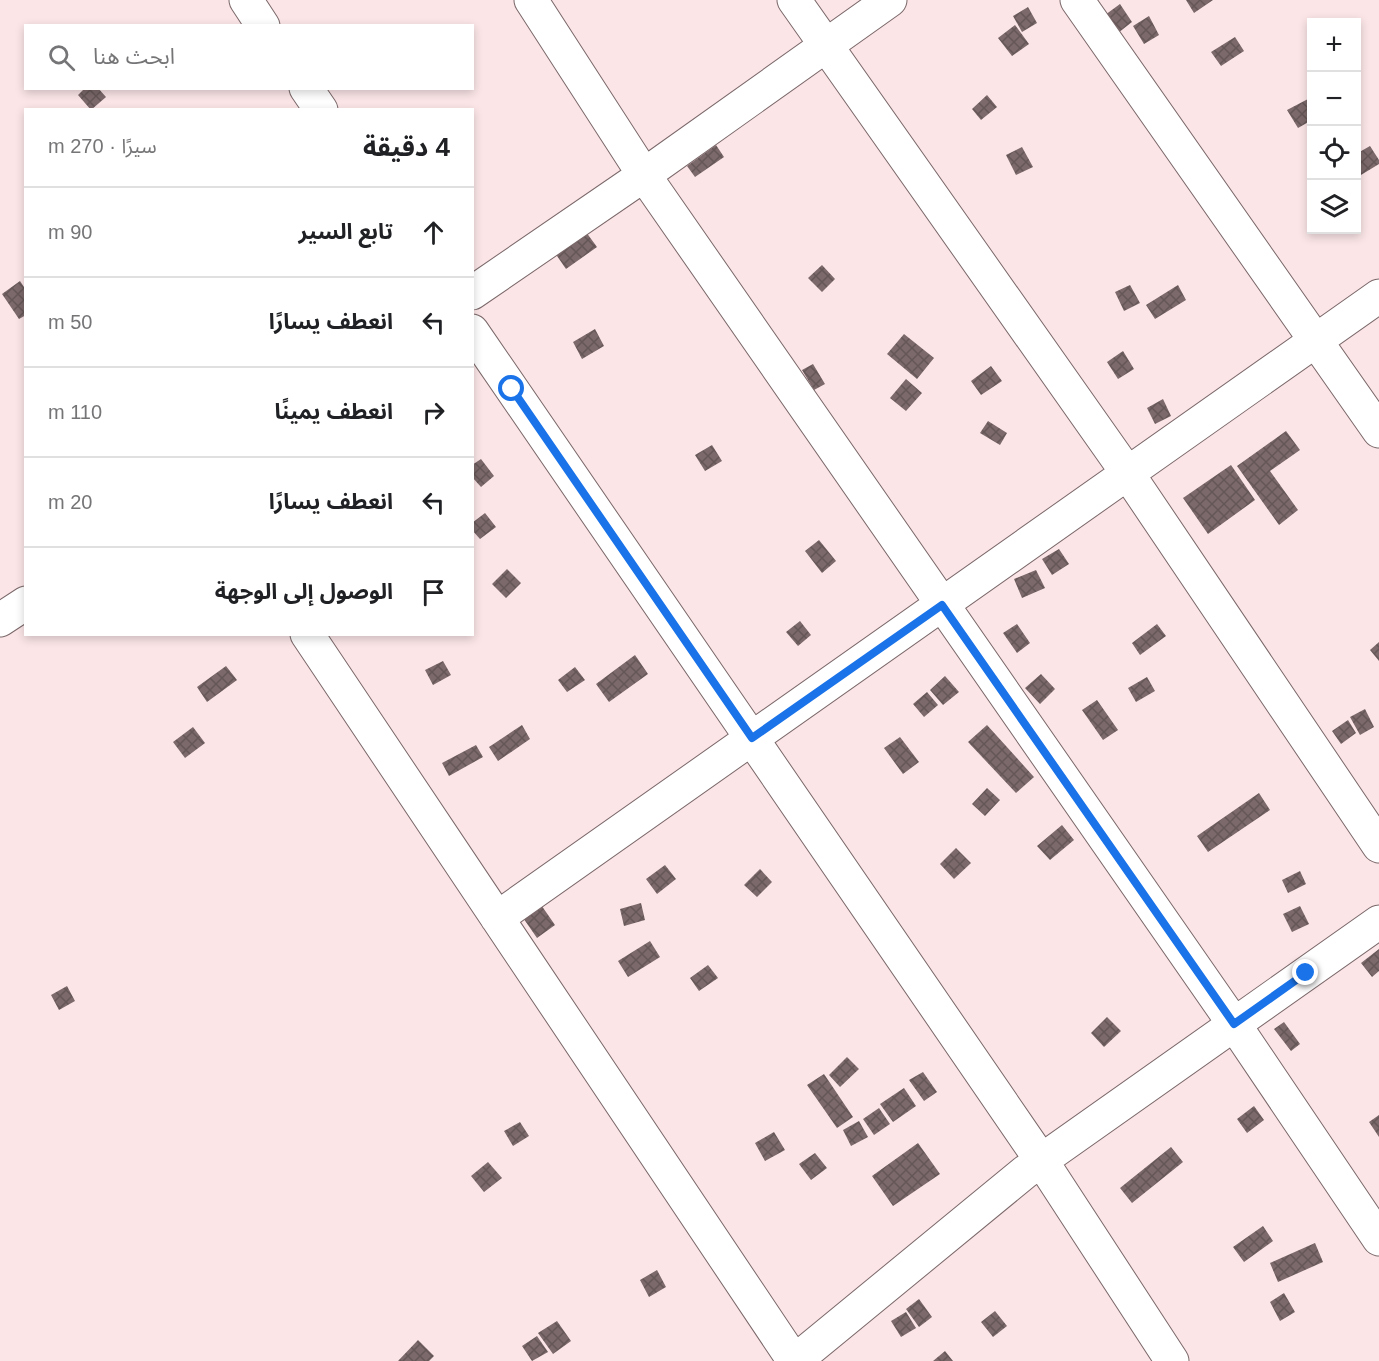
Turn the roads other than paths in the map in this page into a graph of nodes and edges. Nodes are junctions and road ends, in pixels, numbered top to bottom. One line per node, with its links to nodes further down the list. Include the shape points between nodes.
1 (246, 0): 6 (street)
2 (531, 0): 10 (street)
3 (794, 0): 7 (street)
4 (890, 0): 7 (street)
5 (1077, 0): 14 (street)
6 (262, 24)
7 (826, 45): 10 (street); 16 (street)
8 (307, 90): 9 (street)
9 (320, 108)
10 (644, 175): 11 (street); 18 (street)
11 (474, 293)
12 (1379, 296): 14 (street)
13 (474, 334): 21 (street)
14 (1316, 341): 15 (street); 16 (street)
15 (1379, 431)
16 (1128, 474): 18 (street); 22 (street)
17 (24, 604): 19 (street)
18 (942, 605): 21 (street); 25 (street)
19 (0, 621)
20 (308, 636): 23 (street)
21 (752, 738): 23 (street); 26 (street)
22 (1379, 846)
23 (497, 918): 28 (street)
24 (1379, 922): 25 (street)
25 (1234, 1024): 26 (street); 27 (street)
26 (1041, 1160): 28 (street); 29 (street)
27 (1379, 1239)
28 (795, 1361)
29 (1172, 1361)

